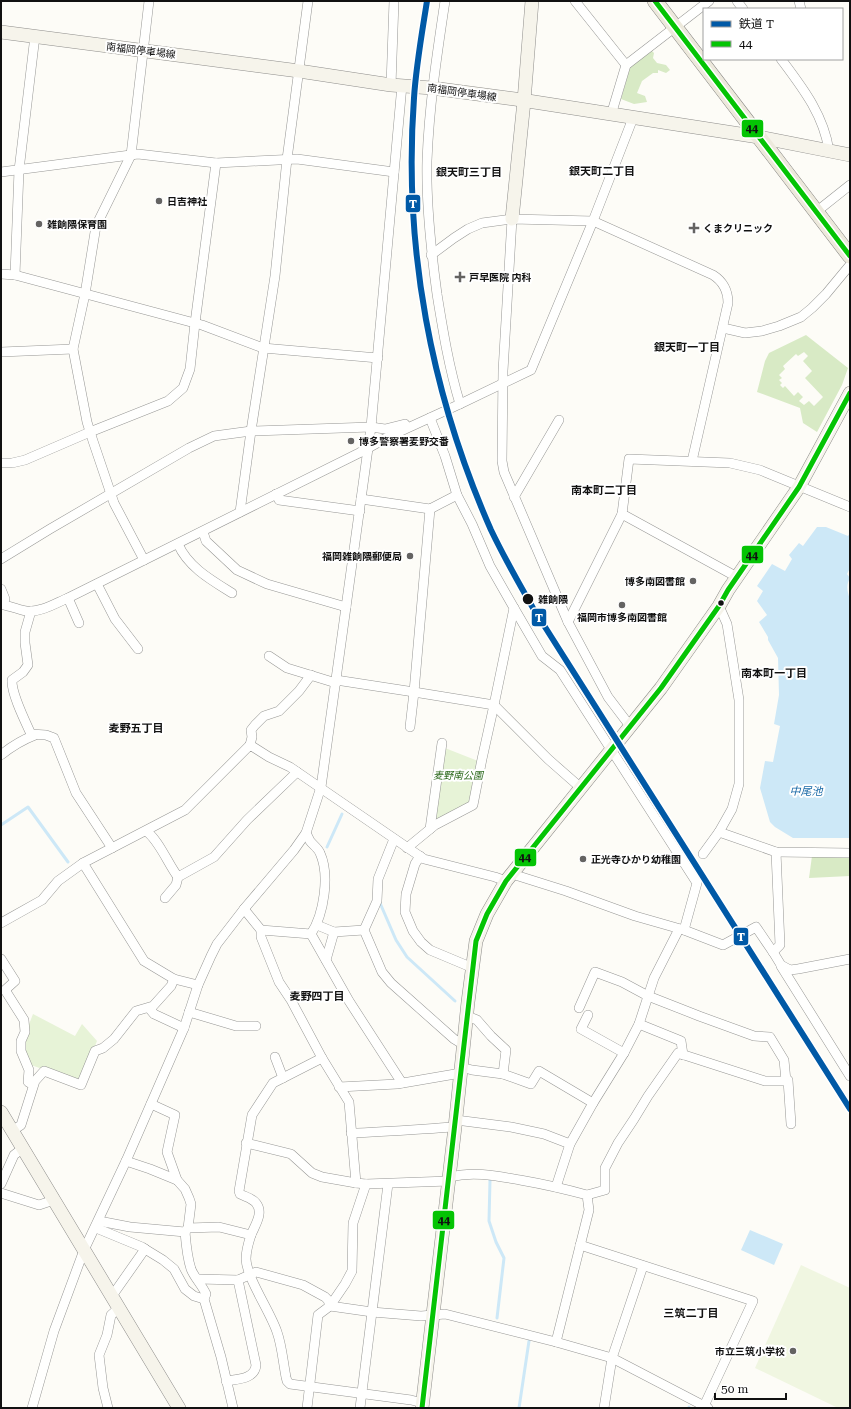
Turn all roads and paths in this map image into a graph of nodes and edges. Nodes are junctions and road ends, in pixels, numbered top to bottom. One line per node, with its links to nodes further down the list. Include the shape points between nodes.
1 (149, 1): 12 (street)
2 (308, 1): 15 (street)
3 (394, 1): 16 (street)
4 (445, 1): 17 (street)
5 (532, 1): 18 (street)
6 (576, 1): 14 (street)
7 (655, 1): 9 (main road)
8 (709, 1): 9 (street)
9 (675, 27): 14 (street); 21 (main road)
10 (1, 32): 11 (street, 南福岡停車場線)
11 (35, 36): 12 (street, 南福岡停車場線); 27 (street)
12 (143, 51): 15 (street, 南福岡停車場線); 23 (street)
13 (783, 60): 22 (street, via 813,103 827,137)
14 (626, 65): 19 (street)
15 (299, 71): 16 (street, 南福岡停車場線); 25 (street)
16 (397, 85): 17 (street, 南福岡停車場線); 29 (street)
17 (432, 88): 18 (street, 南福岡停車場線); 34 (street, via 427,163 429,237)
18 (524, 101): 19 (street, 南福岡停車場線); 32 (street)
19 (611, 115): 20 (street, 南福岡停車場線)
20 (633, 118): 21 (street, 南福岡停車場線); 33 (street)
21 (759, 137): 22 (street, 南福岡停車場線); 31 (main road)
22 (829, 151): 24 (street, 南福岡停車場線)
23 (131, 155): 26 (street); 27 (street); 39 (street, via 96,226)
24 (850, 155)
25 (287, 159): 26 (street); 29 (street); 42 (street, via 275,276)
26 (216, 163): 40 (street)
27 (20, 170): 28 (street); 38 (street)
28 (1, 172)
29 (394, 172): 45 (street)
30 (850, 185): 31 (street)
31 (816, 212): 35 (main road)
32 (512, 219): 33 (street); 34 (street, via 482,223 454,238); 46 (street)
33 (593, 221): 41 (street, via 721,280 728,294); 46 (street, via 531,370)
34 (432, 255): 48 (street, via 444,341)
35 (850, 256)
36 (850, 265): 41 (street, via 822,298 801,317 762,331 745,333)
37 (1, 274): 38 (street)
38 (15, 275): 39 (street)
39 (85, 294): 40 (street); 43 (street)
40 (195, 324): 42 (street); 53 (street, via 190,369 183,388 168,401)
41 (723, 328): 55 (street)
42 (263, 348): 45 (street); 52 (street)
43 (73, 349): 44 (street); 53 (street)
44 (1, 352)
45 (378, 358): 51 (street)
46 (504, 382): 48 (street); 61 (street, via 502,461)
47 (850, 393): 57 (street)
48 (460, 404): 49 (street)
49 (430, 418): 51 (street, via 385,429); 54 (street); 60 (street)
50 (559, 420): 61 (street)
51 (371, 427): 52 (street); 54 (street)
52 (250, 431): 58 (street, via 209,438); 66 (street)
53 (90, 432): 56 (street, via 25,460); 58 (street)
54 (368, 448): 59 (street); 62 (street)
55 (692, 461): 57 (street, via 730,463 760,470); 67 (street, via 629,459)
56 (1, 464)
57 (799, 487): 63 (street); 72 (street)
58 (111, 494): 70 (street); 71 (street)
59 (276, 494): 65 (street, via 280,500); 66 (street)
60 (458, 495): 64 (street); 80 (street, via 490,566)
61 (514, 497): 82 (street)
62 (361, 499): 64 (street); 65 (street)
63 (850, 507)
64 (430, 509): 88 (street)
65 (360, 511): 79 (street)
66 (240, 512): 68 (street)
67 (622, 514): 72 (street); 82 (street)
68 (203, 532): 69 (street); 79 (street, via 206,541 237,570 267,584)
69 (178, 544): 71 (street); 75 (street, via 182,553 204,575)
70 (1, 559)
71 (144, 560): 73 (street)
72 (737, 577): 78 (street)
73 (97, 584): 76 (street); 84 (street, via 115,618)
74 (1, 589): 77 (street, via 5,599)
75 (232, 593)
76 (68, 598): 81 (street, via 46,608); 83 (street)
77 (2, 604): 81 (street)
78 (719, 606): 90 (street); 102 (street, via 728,624 738,700 739,784 732,809)
79 (346, 607): 87 (street)
80 (514, 608): 89 (street); 95 (street, via 542,656 560,670)
81 (31, 611): 92 (street, via 25,632 28,665 12,680 12,684 30,734)
82 (568, 622): 90 (street, via 608,697)
83 (79, 623)
84 (138, 649)
85 (269, 656): 86 (street, via 287,668)
86 (310, 675): 87 (street); 94 (street, via 299,691 279,711 264,716 254,725 251,730)
87 (336, 682): 88 (street); 98 (street)
88 (414, 692): 89 (street); 91 (street)
89 (494, 705): 99 (street, via 548,760); 100 (street, via 474,805)
90 (630, 726): 95 (street)
91 (410, 727)
92 (35, 735): 96 (street, via 20,741); 105 (street, via 54,738 76,793)
93 (442, 743): 100 (street)
94 (250, 746): 97 (street); 101 (street, via 185,810)
95 (612, 749): 99 (street); 118 (street, via 697,883)
96 (1, 755)
97 (297, 772): 98 (street); 112 (street, via 247,820 214,857)
98 (321, 787): 103 (street); 104 (street)
99 (581, 788): 113 (street)
100 (430, 829): 106 (street)
101 (146, 831): 105 (street); 112 (street, via 161,849)
102 (719, 832): 107 (street); 109 (street)
103 (306, 833): 115 (street); 117 (street, via 320,851 326,869 324,897)
104 (394, 839): 106 (street); 120 (street, via 378,879 377,901)
105 (112, 848): 111 (street)
106 (406, 848): 110 (street)
107 (776, 852): 108 (street); 123 (street, via 780,945)
108 (850, 853)
109 (703, 854)
110 (420, 856): 113 (street); 128 (street, via 406,894 405,912 413,931 430,950)
111 (83, 863): 116 (street, via 58,881 42,900); 129 (street, via 144,961)
112 (178, 877): 114 (street, via 176,885)
113 (509, 878): 118 (street, via 566,891 635,916); 128 (street, via 481,927 476,941)
114 (165, 898)
115 (244, 909): 119 (street); 130 (street, via 217,944)
116 (1, 923)
117 (317, 925): 121 (street); 122 (street)
118 (682, 929): 123 (street, via 723,945 756,927); 131 (street, via 654,978)
119 (261, 930): 122 (street); 144 (street, via 261,937 279,982)
120 (364, 930): 121 (street); 140 (street, via 382,972 391,983)
121 (334, 932): 126 (street)
122 (311, 934): 126 (street)
123 (773, 952): 127 (street)
124 (1, 959): 151 (street, via 15,981 5,990 24,1020 25,1032 21,1041 21,1051 29,1070 28,1082)
125 (850, 959): 127 (street, via 790,970)
126 (326, 960): 150 (street, via 349,1001)
127 (781, 965): 146 (street)
128 (473, 968): 136 (street)
129 (174, 979): 130 (street); 132 (street, via 165,994)
130 (198, 985): 134 (street)
131 (648, 996): 133 (street, via 622,982 595,972); 137 (street); 149 (street, via 754,1036 770,1037 784,1060)
132 (149, 1008): 139 (street, via 154,1014); 151 (street, via 136,1011 114,1039 95,1051 81,1085 44,1071)
133 (579, 1008)
134 (189, 1012): 138 (street, via 236,1026); 139 (street)
135 (588, 1015): 141 (street, via 581,1029)
136 (467, 1016): 140 (street); 147 (street, via 477,1020 506,1050)
137 (639, 1024): 141 (street); 142 (street, via 681,1041)
138 (256, 1026)
139 (184, 1028): 154 (street)
140 (464, 1046): 145 (street)
141 (624, 1053): 153 (street)
142 (683, 1055): 149 (street, via 765,1081); 172 (street, via 678,1053 618,1143 605,1168 605,1190)
143 (275, 1057): 148 (street)
144 (322, 1058): 148 (street); 152 (street)
145 (461, 1070): 147 (street); 150 (street); 156 (street)
146 (849, 1073)
147 (503, 1074): 153 (street, via 531,1084 539,1071)
148 (283, 1078): 160 (street, via 273,1084 252,1115)
149 (786, 1081): 157 (street, via 788,1080)
150 (402, 1082): 152 (street)
151 (34, 1085): 158 (street, via 21,1125)
152 (339, 1087): 159 (street, via 349,1102)
153 (592, 1103): 161 (street)
154 (151, 1104): 163 (street); 165 (street, via 175,1115 167,1152)
155 (1, 1112): 158 (street)
156 (456, 1123): 159 (street, via 403,1131); 161 (street, via 511,1127 544,1134); 164 (street)
157 (791, 1124)
158 (12, 1131): 162 (street)
159 (351, 1133): 166 (street)
160 (246, 1143): 166 (street, via 291,1154 312,1173 322,1177); 176 (street, via 239,1191 240,1194 252,1199 259,1209)
161 (570, 1144): 170 (street)
162 (23, 1148): 167 (street, via 14,1155); 173 (street)
163 (126, 1161): 165 (street); 174 (street)
164 (449, 1179): 169 (street); 170 (street, via 461,1174 492,1175); 189 (street)
165 (178, 1180): 175 (street, via 191,1204)
166 (356, 1183): 168 (street)
167 (1, 1184)
168 (366, 1184): 169 (street); 186 (street, via 353,1223 352,1271)
169 (388, 1184): 188 (street)
170 (556, 1187): 172 (street)
171 (1, 1193): 173 (street, via 39,1205)
172 (587, 1195): 177 (street, via 589,1210)
173 (54, 1200): 179 (street)
174 (97, 1225): 175 (street); 178 (street); 179 (street)
175 (187, 1230): 176 (street, via 219,1227); 182 (street, via 187,1255 192,1271)
176 (251, 1235): 181 (street, via 246,1258)
177 (580, 1245): 180 (street); 190 (street)
178 (145, 1249): 184 (street); 185 (street, via 174,1269 185,1290)
179 (84, 1250): 184 (street); 197 (street, via 54,1331)
180 (643, 1266): 191 (street); 196 (street, via 753,1301)
181 (250, 1274): 183 (street); 186 (street, via 256,1272 303,1284 328,1300); 193 (street, via 277,1332 287,1381 290,1384)
182 (198, 1279): 183 (street); 185 (street, via 206,1294)
183 (238, 1280): 192 (street, via 256,1369 249,1377)
184 (112, 1296): 187 (street)
185 (204, 1299): 192 (street)
186 (330, 1306): 188 (street); 193 (street, via 318,1315)
187 (119, 1308): 198 (street, via 111,1315 99,1355); 199 (street)
188 (372, 1312): 189 (street); 194 (street)
189 (433, 1315): 190 (street, via 445,1314); 195 (street)
190 (556, 1342): 191 (street)
191 (612, 1358): 196 (street); 203 (street)
192 (226, 1381): 200 (street)
193 (309, 1387): 194 (street); 201 (street)
194 (362, 1394): 195 (street, via 411,1400); 202 (street)
195 (423, 1406)
196 (706, 1407)
197 (32, 1408)
198 (108, 1408)
199 (179, 1408)
200 (233, 1408)
201 (307, 1408)
202 (360, 1408)
203 (604, 1408)

